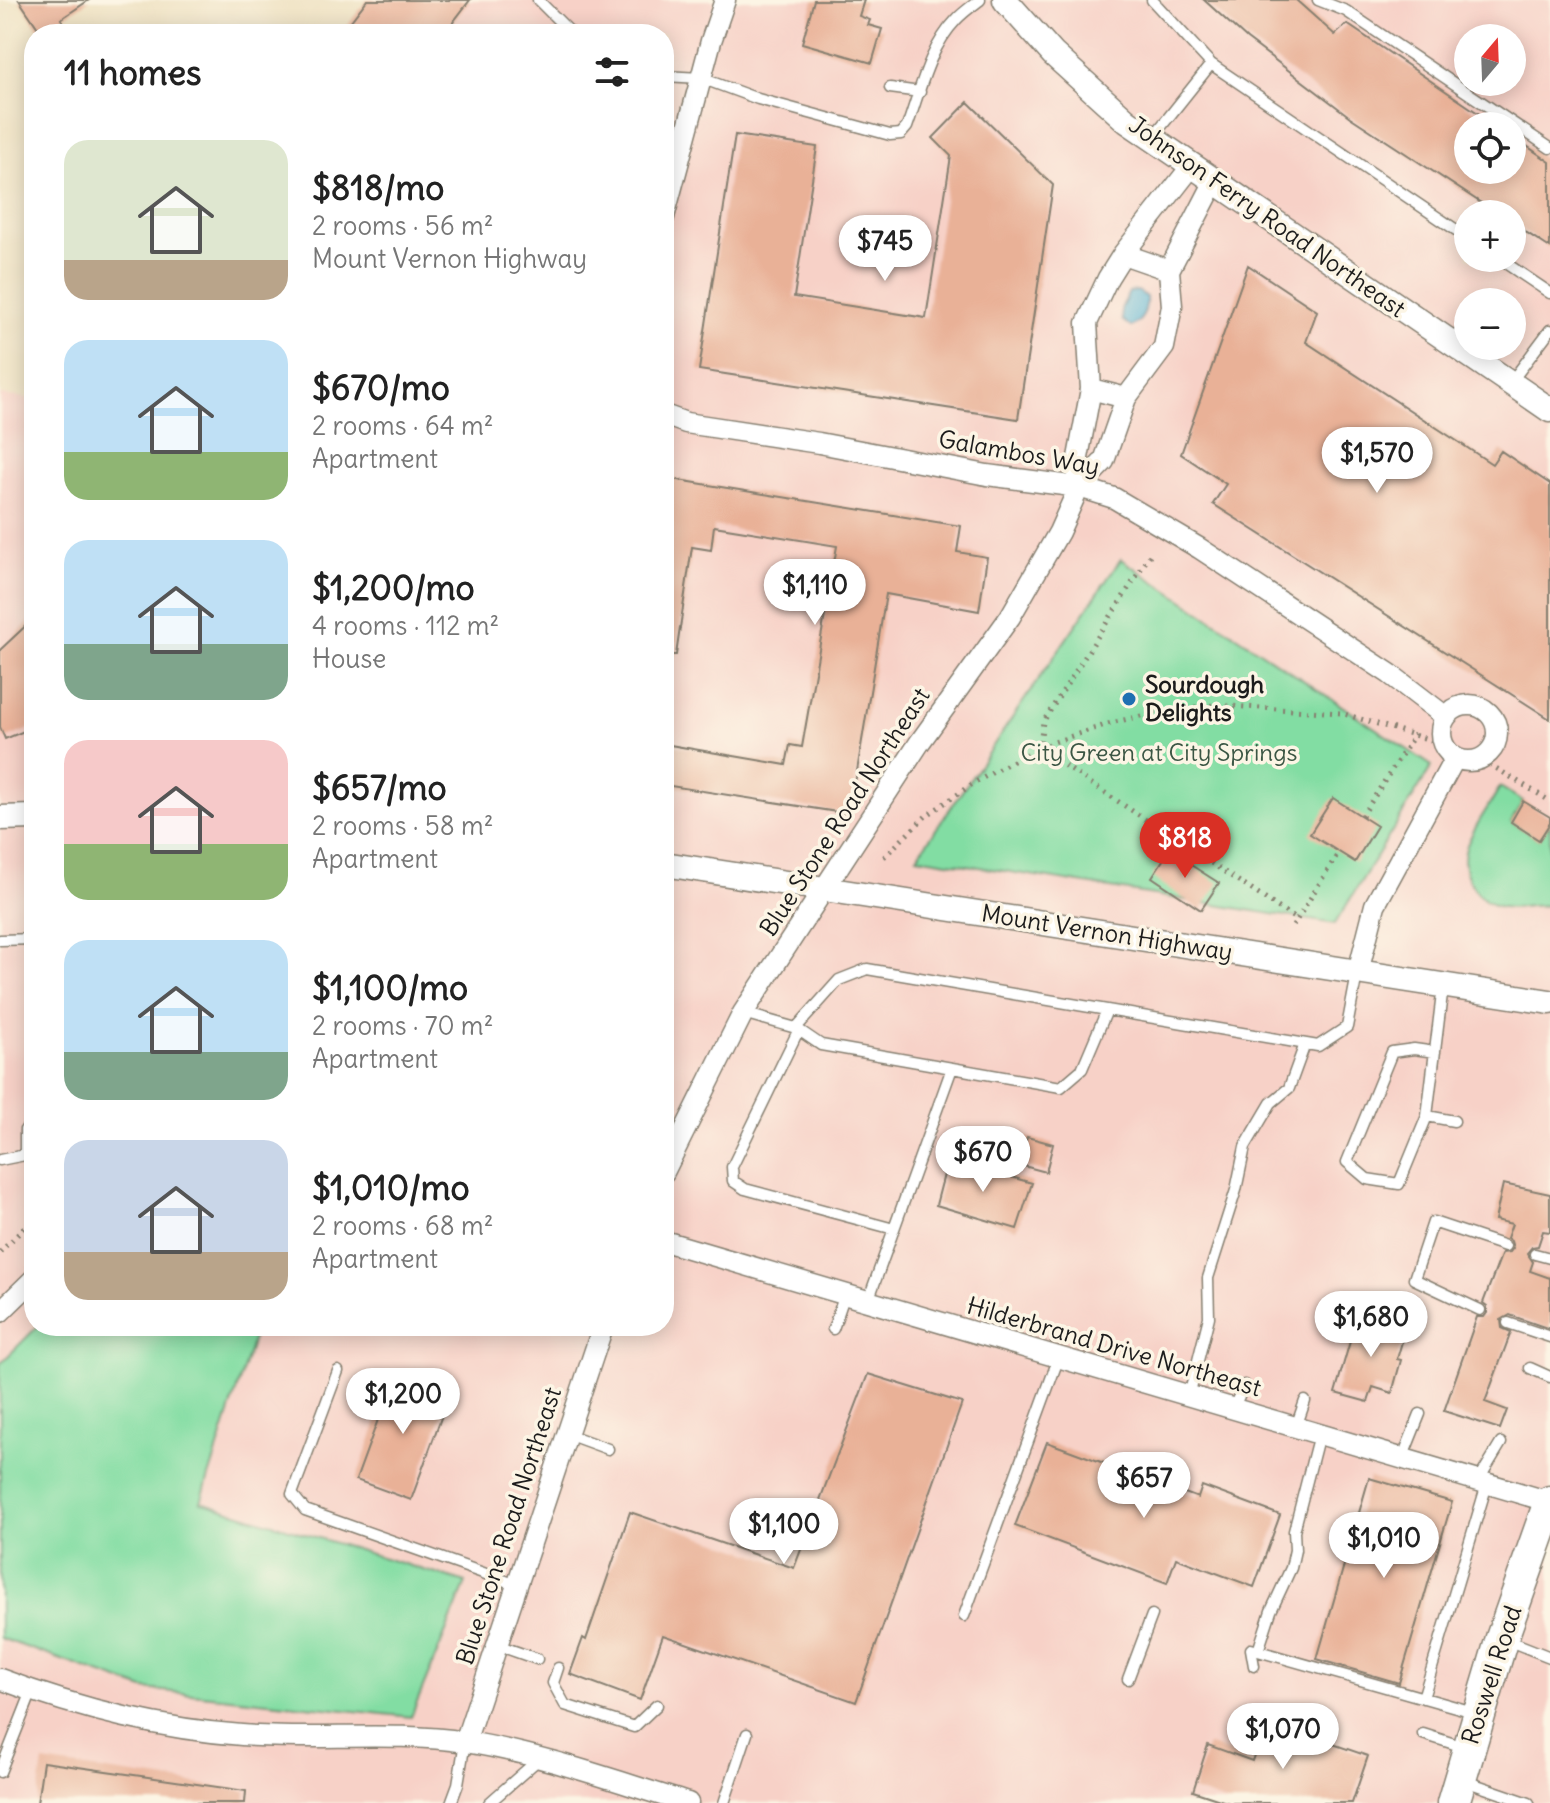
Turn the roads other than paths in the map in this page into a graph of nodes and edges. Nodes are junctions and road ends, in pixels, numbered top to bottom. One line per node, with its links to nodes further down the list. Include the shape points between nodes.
1 (538, 0): 7 (lane)
2 (725, 0): 10 (street)
3 (980, 0): 12 (lane, via 941,39)
4 (1005, 0): 13 (street, Johnson Ferry Road Northeast, via 1053,54)
5 (1152, 0): 8 (lane)
6 (1318, 0): 14 (lane, via 1346,11)
7 (562, 24)
8 (1211, 64): 13 (lane); 18 (lane)
9 (674, 77): 10 (lane)
10 (701, 78): 12 (lane, via 890,135 907,127); 16 (street)
11 (890, 88): 12 (lane)
12 (920, 92)
13 (1151, 139): 15 (street, Johnson Ferry Road Northeast)
14 (1550, 148)
15 (1191, 167): 17 (street, Johnson Ferry Road Northeast); 19 (street, Blue Stone Road Northeast)
16 (674, 179)
17 (1214, 183): 20 (street); 24 (street, Johnson Ferry Road Northeast)
18 (1454, 229)
19 (1123, 254): 20 (street); 25 (street, Blue Stone Road Northeast, via 1087,323)
20 (1169, 270): 26 (street, Blue Stone Road Northeast, via 1172,306 1164,347)
21 (1519, 272): 22 (lane)
22 (1550, 293)
23 (1550, 330): 24 (lane)
24 (1510, 384): 27 (street, Johnson Ferry Road Northeast)
25 (1091, 389): 26 (street); 29 (street, Blue Stone Road Northeast, via 1077,463)
26 (1126, 398): 29 (street, Blue Stone Road Northeast, via 1104,461)
27 (1550, 410)
28 (674, 419): 29 (street, Galambos Way)
29 (1079, 487): 30 (street, Galambos Way, via 1114,498 1199,548); 35 (street, Blue Stone Road Northeast, via 1010,617 920,742)
30 (1446, 717): 31 (street, via 1441,734); 31 (street, via 1461,706 1479,707 1493,719 1497,737 1489,753 1473,761)
31 (1449, 751): 38 (street, via 1375,905)
32 (24, 817): 33 (street)
33 (0, 818)
34 (674, 866): 35 (street, Mount Vernon Highway)
35 (825, 890): 38 (street, Mount Vernon Highway); 42 (street, Blue Stone Road Northeast)
36 (24, 939): 37 (lane)
37 (0, 940)
38 (1358, 972): 39 (street, Mount Vernon Highway); 44 (lane, via 1347,1027 1318,1046)
39 (1443, 985): 40 (street, Mount Vernon Highway); 45 (lane)
40 (1550, 1002)
41 (1107, 1010): 43 (lane, via 867,969 839,980); 44 (lane); 46 (lane, via 1082,1069 1061,1087)
42 (743, 1013): 43 (lane); 49 (street, Blue Stone Road Northeast)
43 (798, 1029): 46 (lane, via 821,1045); 52 (lane, via 732,1167 733,1181 745,1189)
44 (1305, 1044): 71 (lane, via 1289,1088 1271,1103 1245,1147 1208,1278 1209,1317)
45 (1435, 1052): 47 (lane); 47 (lane, via 1392,1052 1347,1162 1367,1179 1399,1184)
46 (952, 1068): 52 (lane)
47 (1427, 1116): 48 (lane)
48 (1454, 1121)
49 (674, 1152)
50 (24, 1158): 51 (lane)
51 (0, 1160)
52 (894, 1229): 59 (lane)
53 (674, 1244): 58 (street, Hilderbrand Drive Northeast)
54 (1505, 1246): 60 (lane, via 1433,1222 1414,1279)
55 (1535, 1254): 56 (lane)
56 (1550, 1258)
57 (24, 1289): 61 (street)
58 (845, 1294): 59 (street, Hilderbrand Drive Northeast); 63 (lane)
59 (868, 1301): 66 (street, Hilderbrand Drive Northeast)
60 (1480, 1310)
61 (0, 1312)
62 (1508, 1323): 65 (lane)
63 (833, 1329)
64 (600, 1336): 76 (street, Blue Stone Road Northeast)
65 (1550, 1337)
66 (1059, 1357): 71 (street, Hilderbrand Drive Northeast); 85 (lane)
67 (1530, 1368): 69 (lane)
68 (338, 1371): 83 (lane, via 292,1494 305,1510)
69 (1550, 1377)
70 (1244, 1385): 73 (lane)
71 (1189, 1396): 73 (street, Hilderbrand Drive Northeast)
72 (1305, 1401): 75 (lane)
73 (1233, 1409): 75 (street, Hilderbrand Drive Northeast)
74 (1420, 1414): 80 (lane)
75 (1296, 1427): 77 (street, Hilderbrand Drive Northeast)
76 (567, 1434): 79 (lane); 83 (street, Blue Stone Road Northeast)
77 (1319, 1434): 80 (street, Hilderbrand Drive Northeast); 88 (lane, via 1294,1531 1291,1568)
78 (1501, 1443): 81 (lane)
79 (608, 1449)
80 (1402, 1459): 81 (street, Hilderbrand Drive Northeast)
81 (1483, 1483): 82 (street, Hilderbrand Drive Northeast); 96 (lane)
82 (1550, 1502): 86 (main road, Roswell Road)
83 (517, 1585): 87 (street, Blue Stone Road Northeast)
84 (1152, 1615): 94 (lane)
85 (964, 1616)
86 (1502, 1638): 89 (lane); 98 (main road, Roswell Road)
87 (497, 1645): 90 (lane); 101 (street, Blue Stone Road Northeast)
88 (1258, 1651): 91 (lane, via 1251,1649); 96 (lane)
89 (1550, 1657)
90 (537, 1659)
91 (1254, 1666)
92 (558, 1668): 97 (lane, via 553,1683 565,1705 634,1727)
93 (0, 1679): 95 (street)
94 (1128, 1679)
95 (32, 1691): 101 (street, via 113,1714 205,1731); 104 (lane)
96 (1423, 1698): 98 (lane)
97 (657, 1705)
98 (1479, 1714): 102 (main road, Roswell Road)
99 (747, 1734): 110 (lane)
100 (1423, 1734): 102 (lane)
101 (465, 1742): 103 (street); 107 (lane)
102 (1468, 1748): 105 (main road, Roswell Road)
103 (540, 1758): 106 (street); 108 (lane)
104 (0, 1772)
105 (1456, 1791): 111 (lane)
106 (635, 1795): 109 (street)
107 (453, 1802)
108 (489, 1803)
109 (688, 1803)
110 (724, 1803)
111 (1529, 1803)

